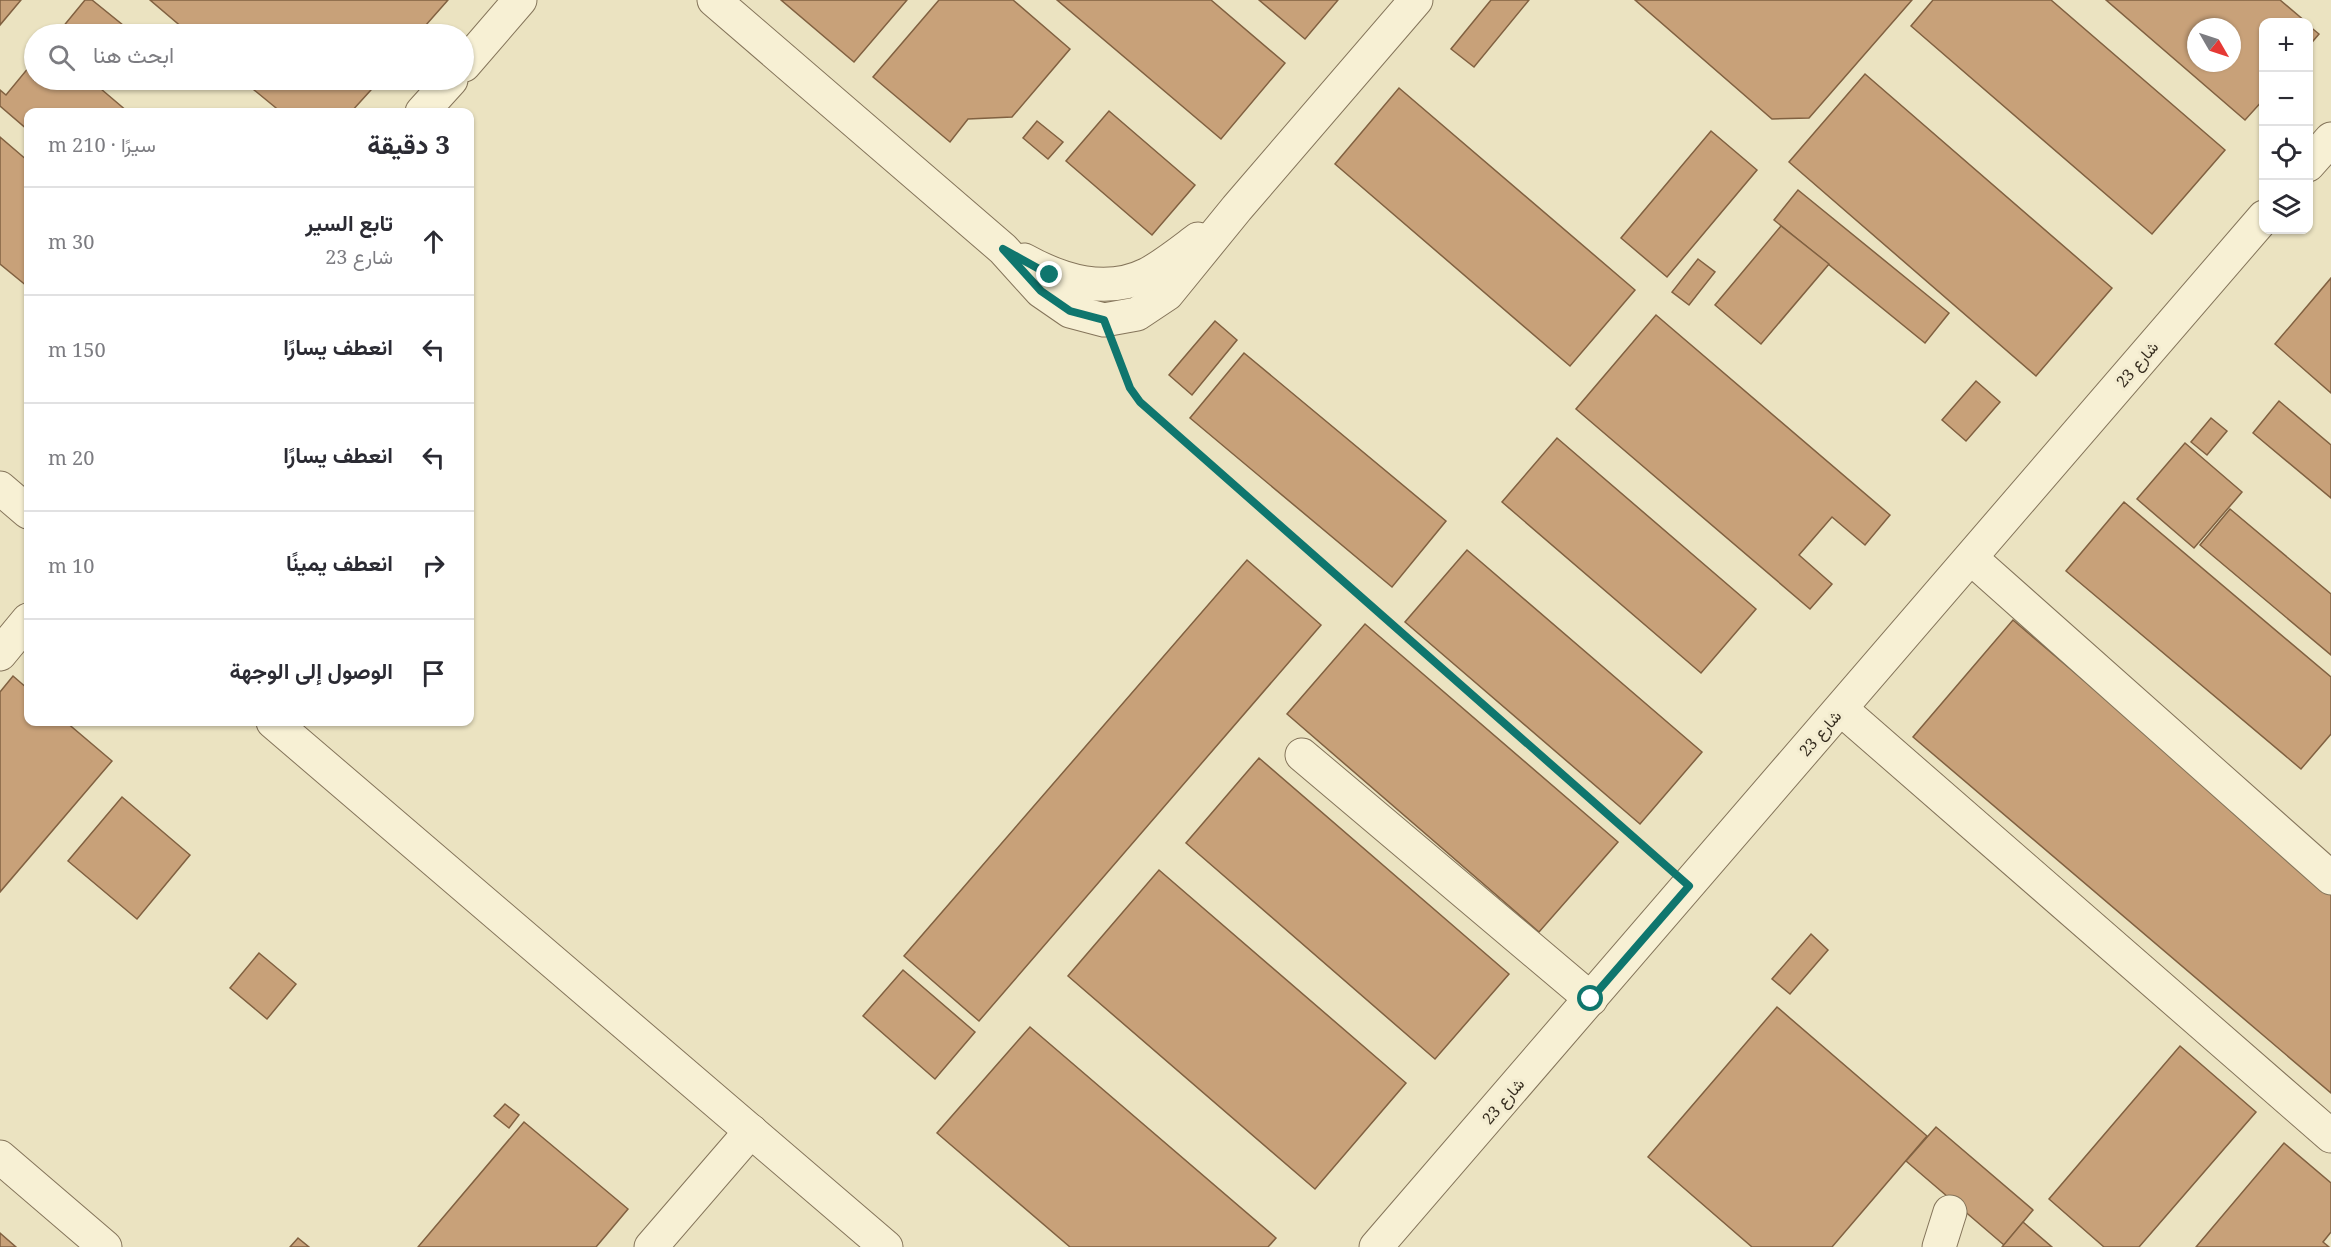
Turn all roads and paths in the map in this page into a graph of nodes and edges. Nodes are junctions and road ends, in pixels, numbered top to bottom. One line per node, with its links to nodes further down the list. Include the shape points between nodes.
1 (520, 0): 4 (street)
2 (714, 0): 11 (street)
3 (1416, 0): 9 (street)
4 (474, 53)
5 (442, 90): 6 (street)
6 (426, 108)
7 (2331, 139): 8 (street)
8 (2313, 159)
9 (1237, 208): 11 (street, via 1147,274 1115,284 1082,284 1050,275); 12 (street, via 1167,294 1137,314)
10 (2259, 223): 15 (street, شارع 23)
11 (1003, 249): 12 (street, via 1041,291 1060,305)
12 (1104, 320): 22 (path, via 1126,380 1140,402)
13 (0, 488): 14 (street)
14 (24, 509)
15 (1971, 558): 18 (street, شارع 23); 21 (street)
16 (24, 625): 17 (street)
17 (0, 654)
18 (1841, 709): 22 (street, شارع 23); 25 (street)
19 (278, 726): 24 (street)
20 (1302, 755): 23 (street)
21 (2331, 879)
22 (1689, 886): 23 (street, شارع 23)
23 (1591, 999): 31 (street, شارع 23)
24 (751, 1131): 29 (street); 30 (street)
25 (2331, 1136)
26 (0, 1157): 28 (street)
27 (1950, 1212): 32 (street)
28 (105, 1247)
29 (651, 1247)
30 (886, 1247)
31 (1377, 1247)
32 (1939, 1247)

